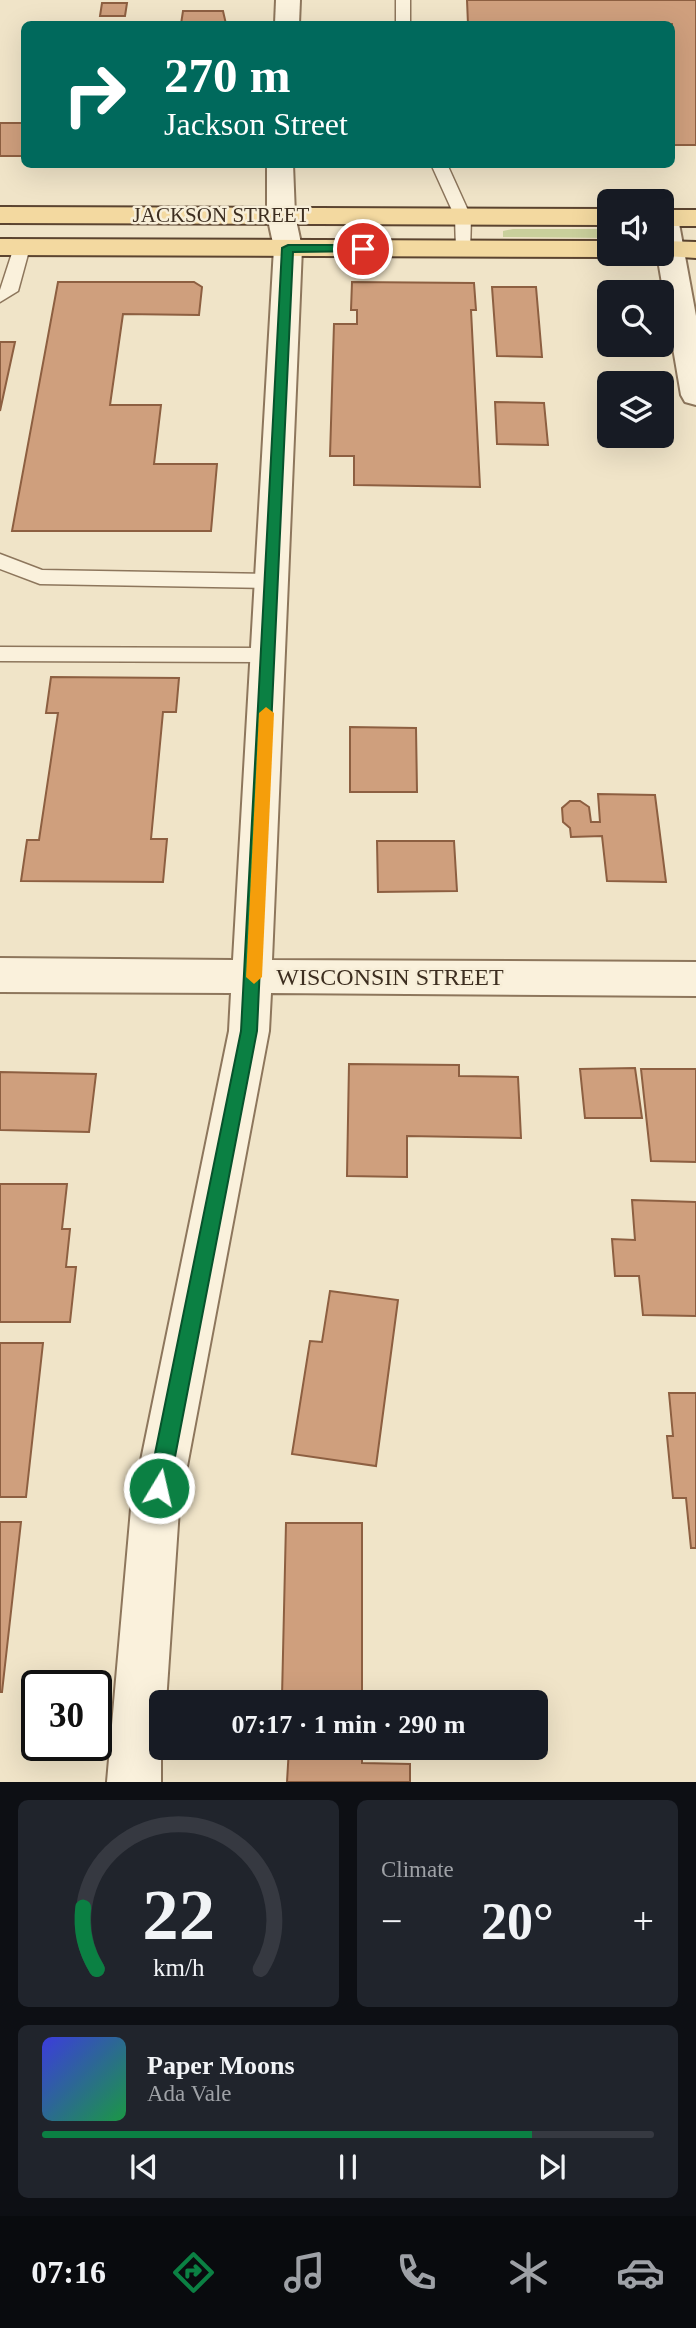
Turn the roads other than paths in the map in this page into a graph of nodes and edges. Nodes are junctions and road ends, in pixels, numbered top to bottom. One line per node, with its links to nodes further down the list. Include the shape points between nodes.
1 (288, 0): 3 (street)
2 (402, 0): 4 (lane)
3 (287, 21)
4 (403, 21)
5 (280, 168): 8 (street)
6 (441, 168): 9 (lane)
7 (0, 215): 8 (main road, JACKSON STREET)
8 (281, 215): 9 (main road, JACKSON STREET); 14 (street)
9 (463, 217): 10 (main road, JACKSON STREET); 15 (lane)
10 (597, 217)
11 (674, 218): 12 (main road)
12 (696, 218)
13 (11, 247): 14 (main road, JACKSON STREET); 18 (lane, via 9,291)
14 (288, 248): 15 (main road, JACKSON STREET); 21 (street)
15 (464, 249): 16 (main road, JACKSON STREET)
16 (597, 249)
17 (676, 249): 19 (street)
18 (0, 296)
19 (696, 391)
20 (0, 561): 21 (lane, via 40,577)
21 (272, 581): 23 (street)
22 (0, 654): 23 (lane)
23 (269, 655): 25 (street)
24 (0, 975): 25 (street, WISCONSIN STREET)
25 (254, 976): 26 (street, WISCONSIN STREET); 27 (street, via 249,1031 155,1509)
26 (696, 979)
27 (134, 1782)

